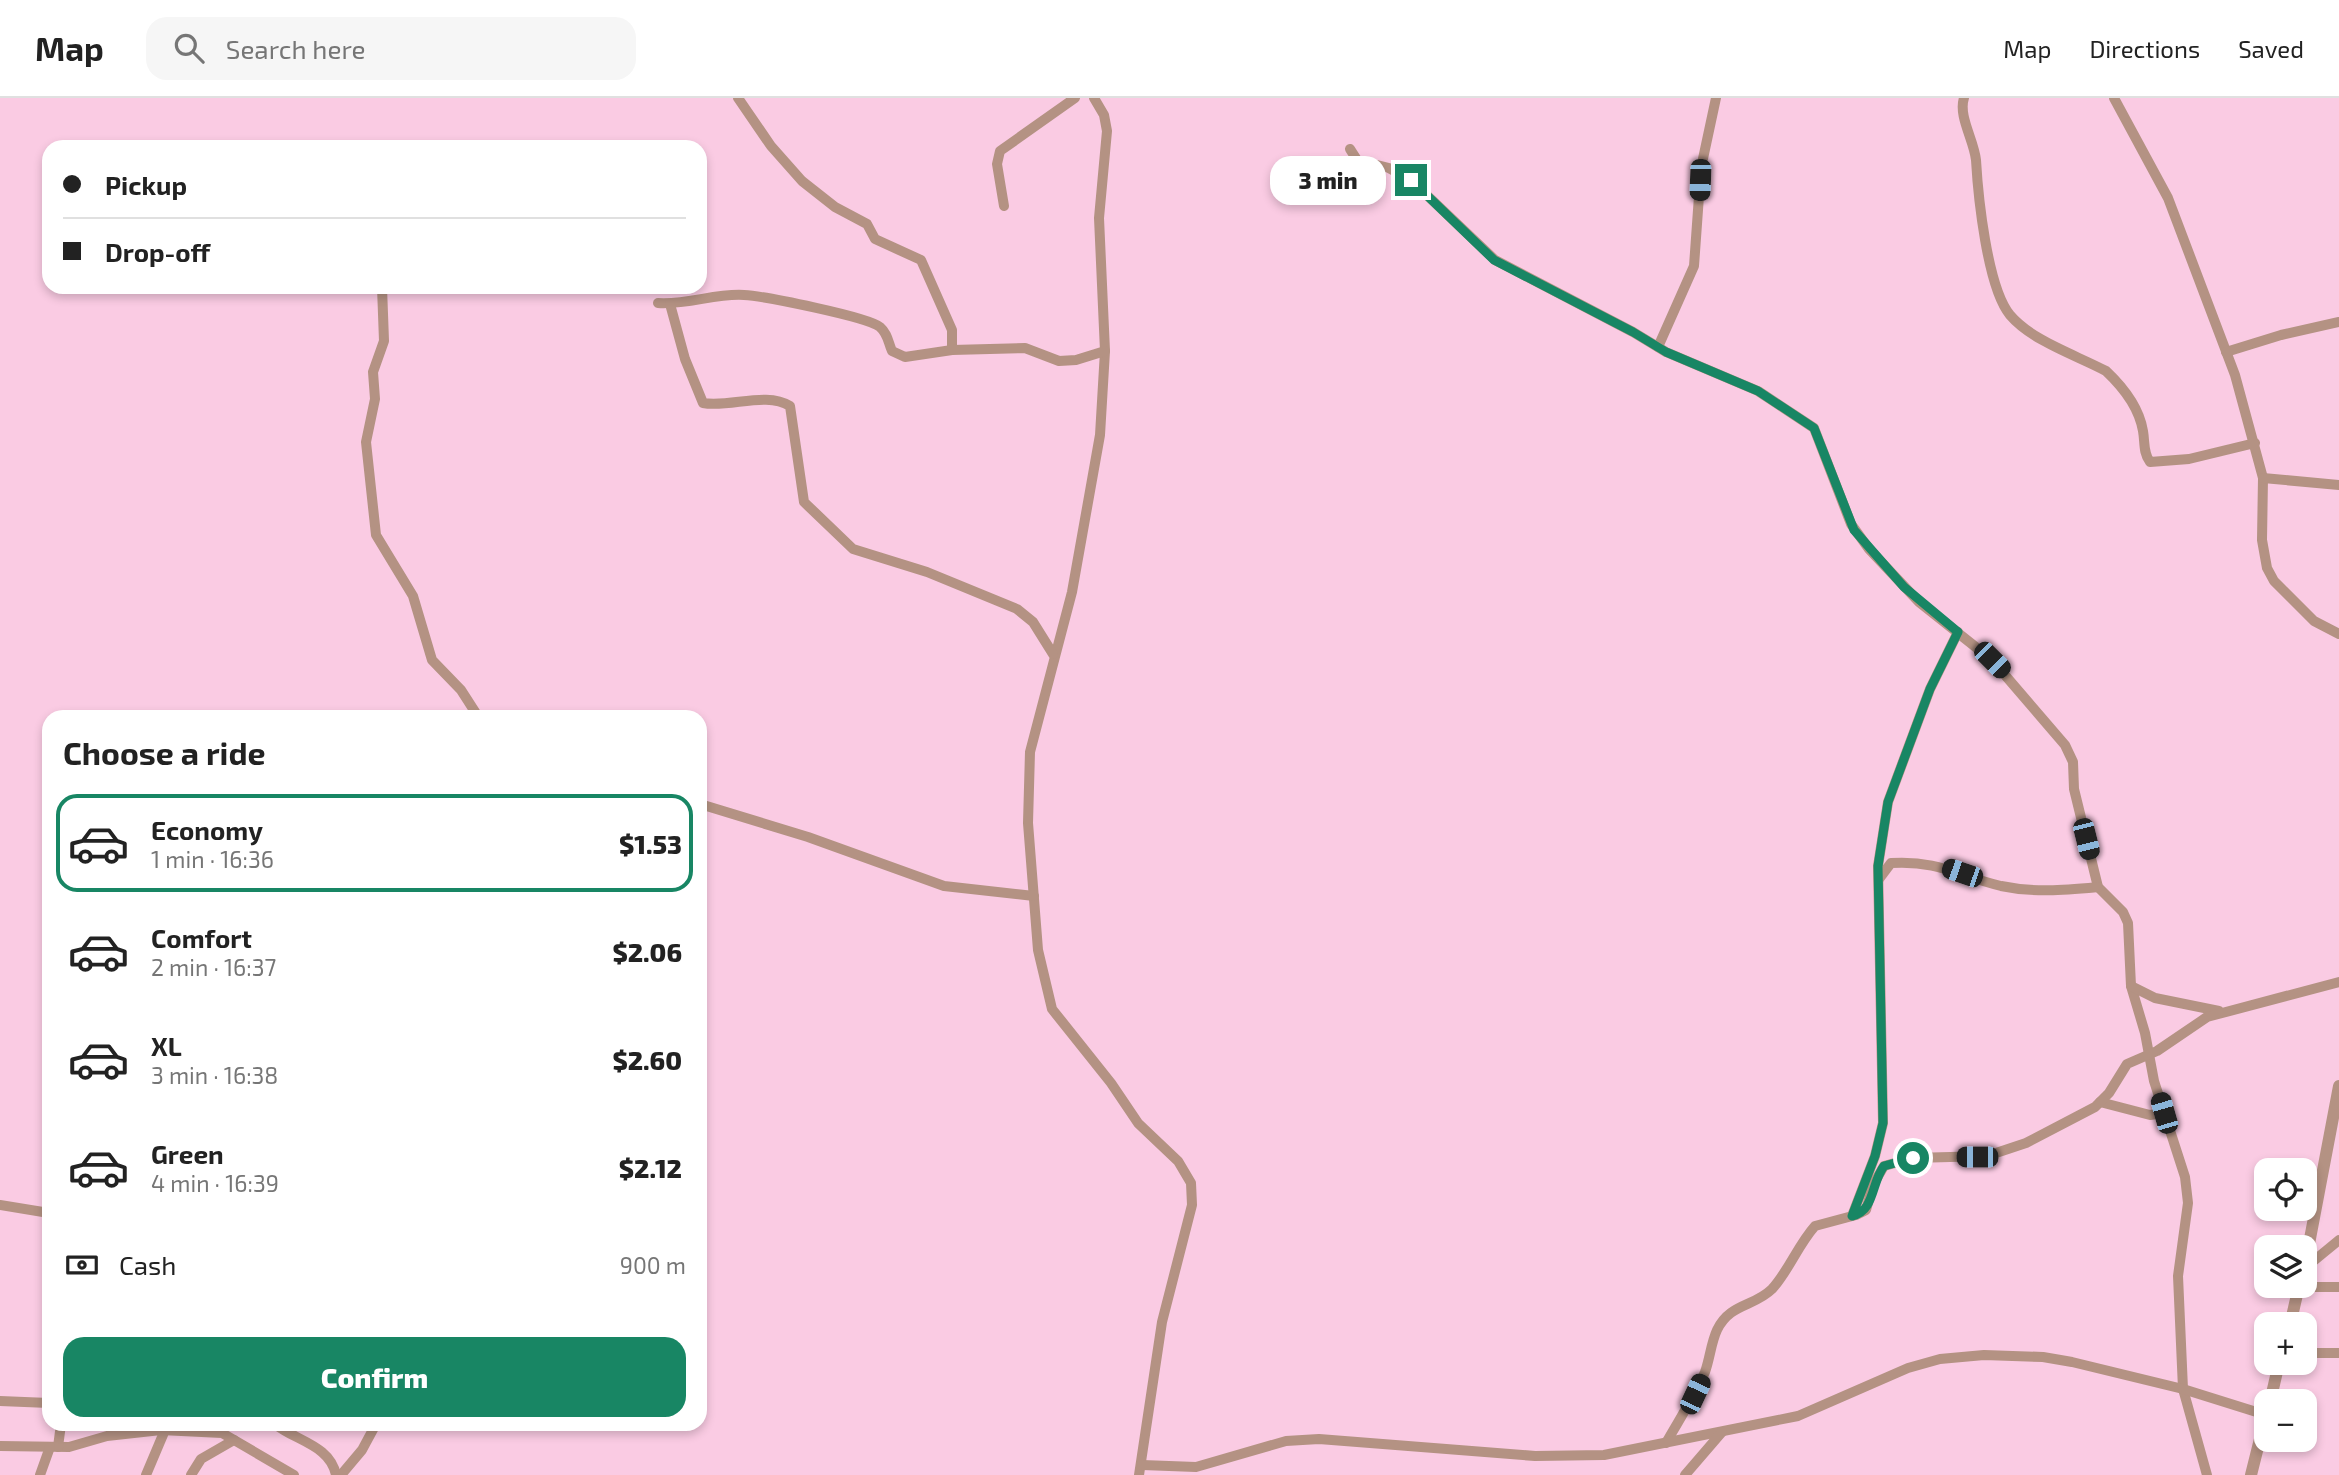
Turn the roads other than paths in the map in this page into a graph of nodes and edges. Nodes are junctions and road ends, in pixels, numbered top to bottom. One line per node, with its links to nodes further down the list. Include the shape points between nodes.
1 (738, 98): 12 (street, via 802,181 835,207 867,223 873,238 921,260 952,330)
2 (1075, 98): 8 (street, via 1000,151 997,164)
3 (1094, 98): 13 (street, via 1107,131 1099,218)
4 (1716, 98): 11 (street, via 1701,167 1694,266)
5 (2113, 98): 14 (street, via 2162,184)
6 (1961, 102): 15 (street, via 1975,148 1982,226 2002,300 2011,316 2114,379 2139,413 2150,463)
7 (1350, 149): 11 (street, via 1357,160 1389,168 1418,185 1494,260)
8 (1004, 206)
9 (382, 294): 21 (street, via 384,341 373,372 374,400 366,442 376,535 414,596 432,660)
10 (2339, 322): 14 (street)
11 (1658, 347): 18 (street, via 1748,387 1814,428 1854,530 1904,587)
12 (952, 350): 13 (street, via 1025,348 1059,361); 20 (street, via 905,357 892,351 887,334 875,324 756,297 664,303 703,403 756,401 790,406 804,502 848,546 928,572 1017,609 1033,622)
13 (1105, 351): 20 (street, via 1092,490 1072,592)
14 (2226, 352): 15 (street)
15 (2255, 443): 16 (street)
16 (2263, 478): 17 (street); 19 (street, via 2262,540 2267,568 2314,621)
17 (2339, 485)
18 (1958, 632): 23 (street, via 1930,689 1888,802); 24 (street, via 2005,672 2068,750)
19 (2339, 634)
20 (1053, 654): 25 (street, via 1030,752 1028,812)
21 (474, 710)
22 (707, 806): 25 (street, via 944,886)
23 (1878, 879): 24 (street, via 1891,863 1921,862 2014,888); 35 (street, via 1883,1123)
24 (2098, 887): 27 (street, via 2126,917)
25 (1034, 896): 59 (street, via 1038,950 1052,1009 1138,1123 1178,1161 1191,1183 1192,1205 1162,1322)
26 (2339, 982): 28 (street)
27 (2131, 986): 28 (street, via 2155,998); 29 (street)
28 (2220, 1011): 29 (street)
29 (2149, 1054): 31 (street, via 2127,1063); 32 (street)
30 (2339, 1086): 36 (street)
31 (2101, 1102): 32 (street, via 2150,1115); 35 (street, via 2049,1132 1997,1153 1891,1163 1878,1173 1866,1210)
32 (2164, 1113): 43 (street, via 2187,1191 2178,1276)
33 (0, 1205): 34 (street)
34 (42, 1212)
35 (1852, 1216): 55 (street, via 1815,1226 1773,1287 1738,1306 1724,1320 1695,1394)
36 (2311, 1235)
37 (2339, 1240): 38 (street)
38 (2317, 1257)
39 (2317, 1287): 40 (street)
40 (2339, 1287)
41 (2317, 1353): 42 (street)
42 (2339, 1353)
43 (2183, 1389): 46 (street); 53 (street, via 2043,1357 1961,1356 1884,1376 1806,1413); 66 (street)
44 (0, 1401): 45 (street)
45 (42, 1403)
46 (2254, 1411)
47 (59, 1431): 57 (street)
48 (155, 1431): 57 (street)
49 (165, 1431): 61 (street)
50 (227, 1431): 54 (street)
51 (291, 1431): 64 (street, via 321,1451)
52 (372, 1431): 64 (street)
53 (1721, 1432): 55 (street); 65 (street)
54 (234, 1440): 62 (street, via 201,1459); 63 (street)
55 (1665, 1443): 59 (street, via 1559,1457 1320,1439 1286,1441 1196,1467)
56 (0, 1446): 57 (street)
57 (54, 1447): 60 (street)
58 (2257, 1452): 67 (street)
59 (1140, 1470)
60 (40, 1475)
61 (146, 1475)
62 (191, 1475)
63 (294, 1475)
64 (339, 1475)
65 (1685, 1475)
66 (2207, 1475)
67 (2251, 1475)

